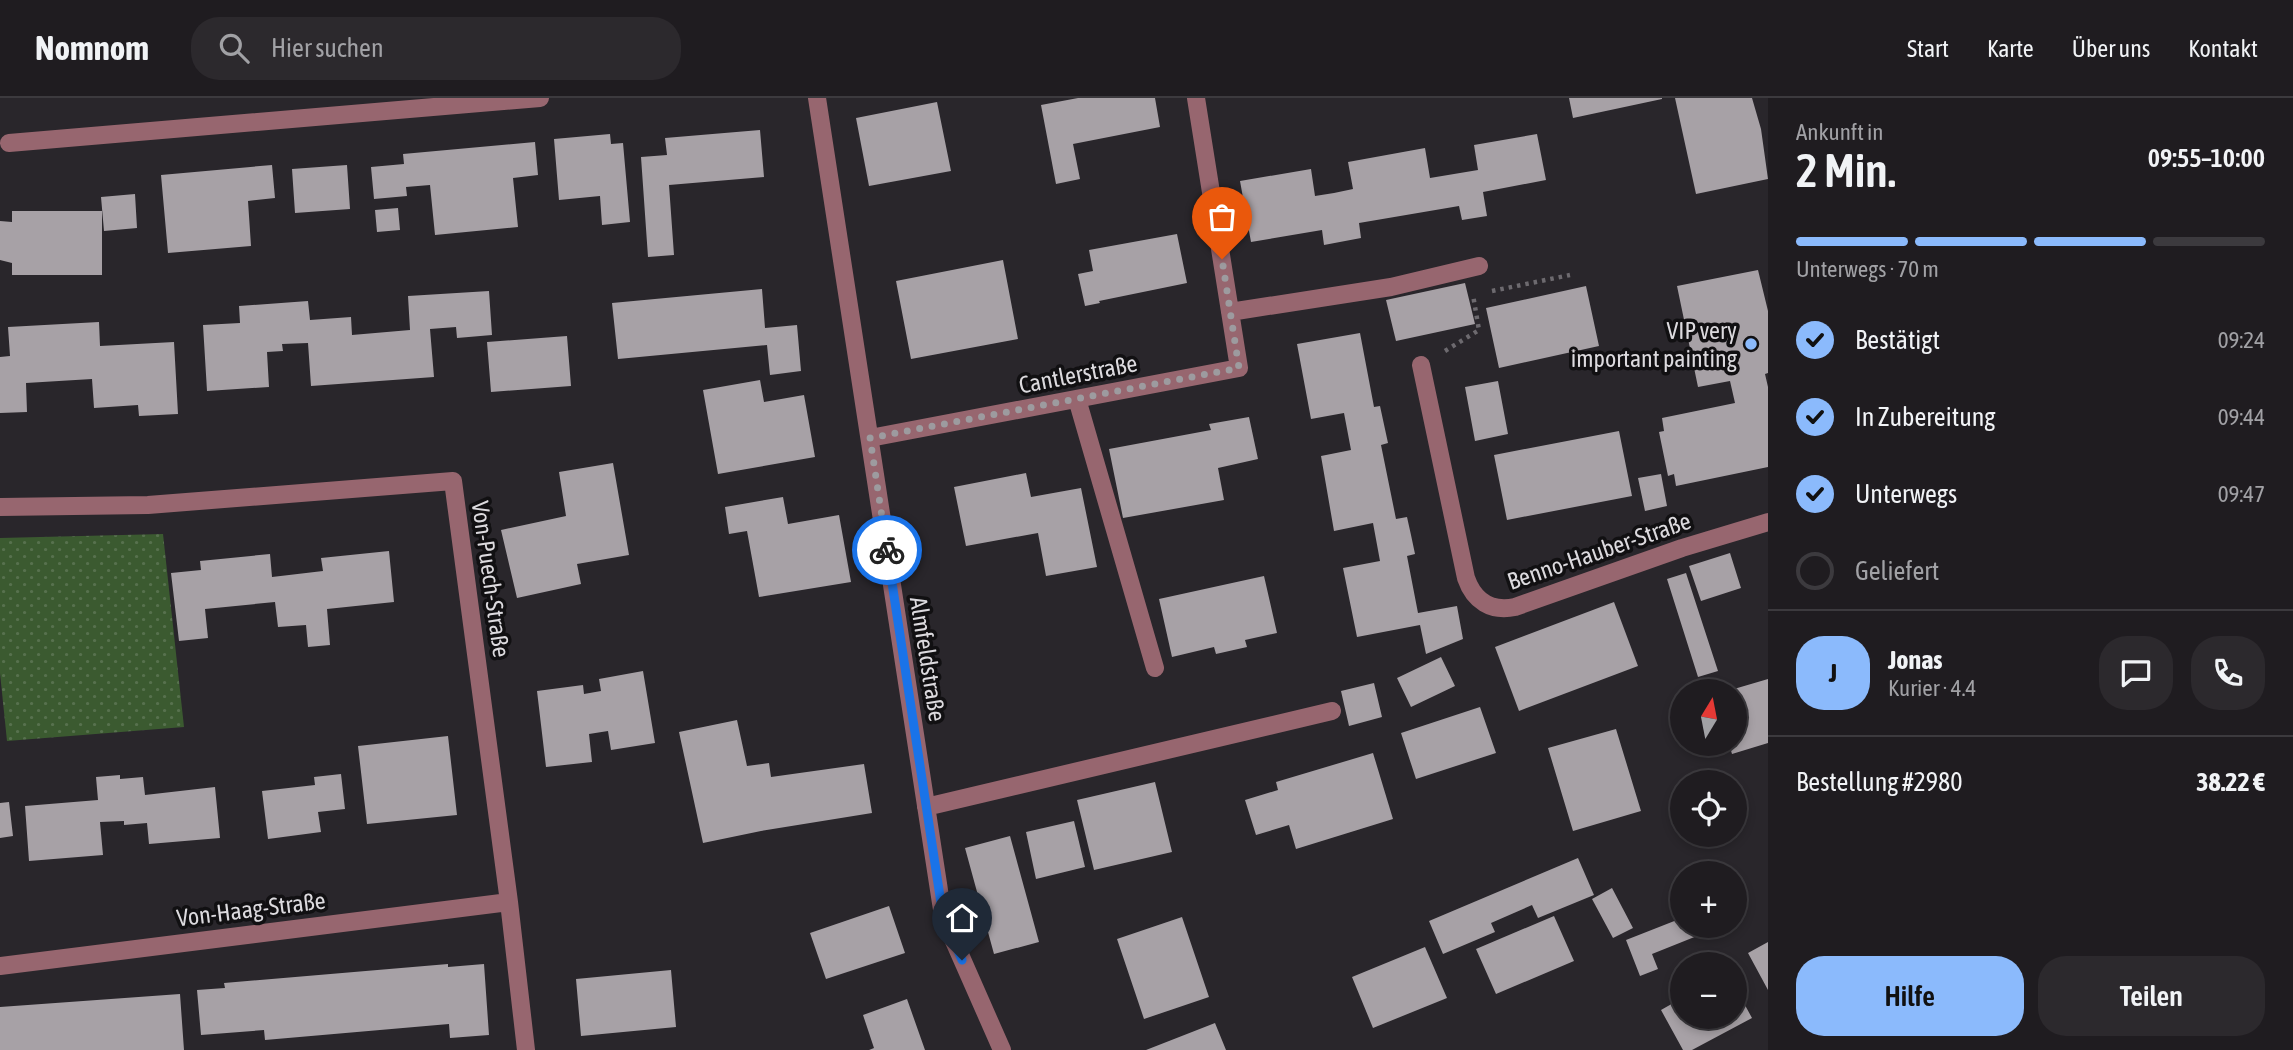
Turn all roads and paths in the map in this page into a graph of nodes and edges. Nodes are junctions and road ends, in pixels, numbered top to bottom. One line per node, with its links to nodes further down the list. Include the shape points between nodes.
1 (540, 98): 4 (street)
2 (817, 98): 10 (street, Almfeldstraße)
3 (1196, 98): 7 (street, Cantlerstraße)
4 (9, 143)
5 (1479, 266): 7 (street, via 1391,286)
6 (1570, 275): 8 (path, via 1473,295 1479,330)
7 (1230, 312): 9 (street, Cantlerstraße, via 1239,368)
8 (1421, 365): 12 (street, Benno-Hauber-Straße, via 1465,578 1484,604 1515,607)
9 (1077, 399): 10 (street, Cantlerstraße); 13 (street)
10 (870, 438): 15 (street, Almfeldstraße)
11 (0, 508): 16 (street, Von-Puech-Straße, via 148,505 453,481)
12 (1768, 522)
13 (1155, 668)
14 (1332, 711): 15 (street)
15 (926, 807): 19 (street, Almfeldstraße, via 943,916)
16 (509, 902): 17 (street, Von-Haag-Straße); 18 (street, Von-Puech-Straße)
17 (0, 965)
18 (526, 1050)
19 (1002, 1050)

